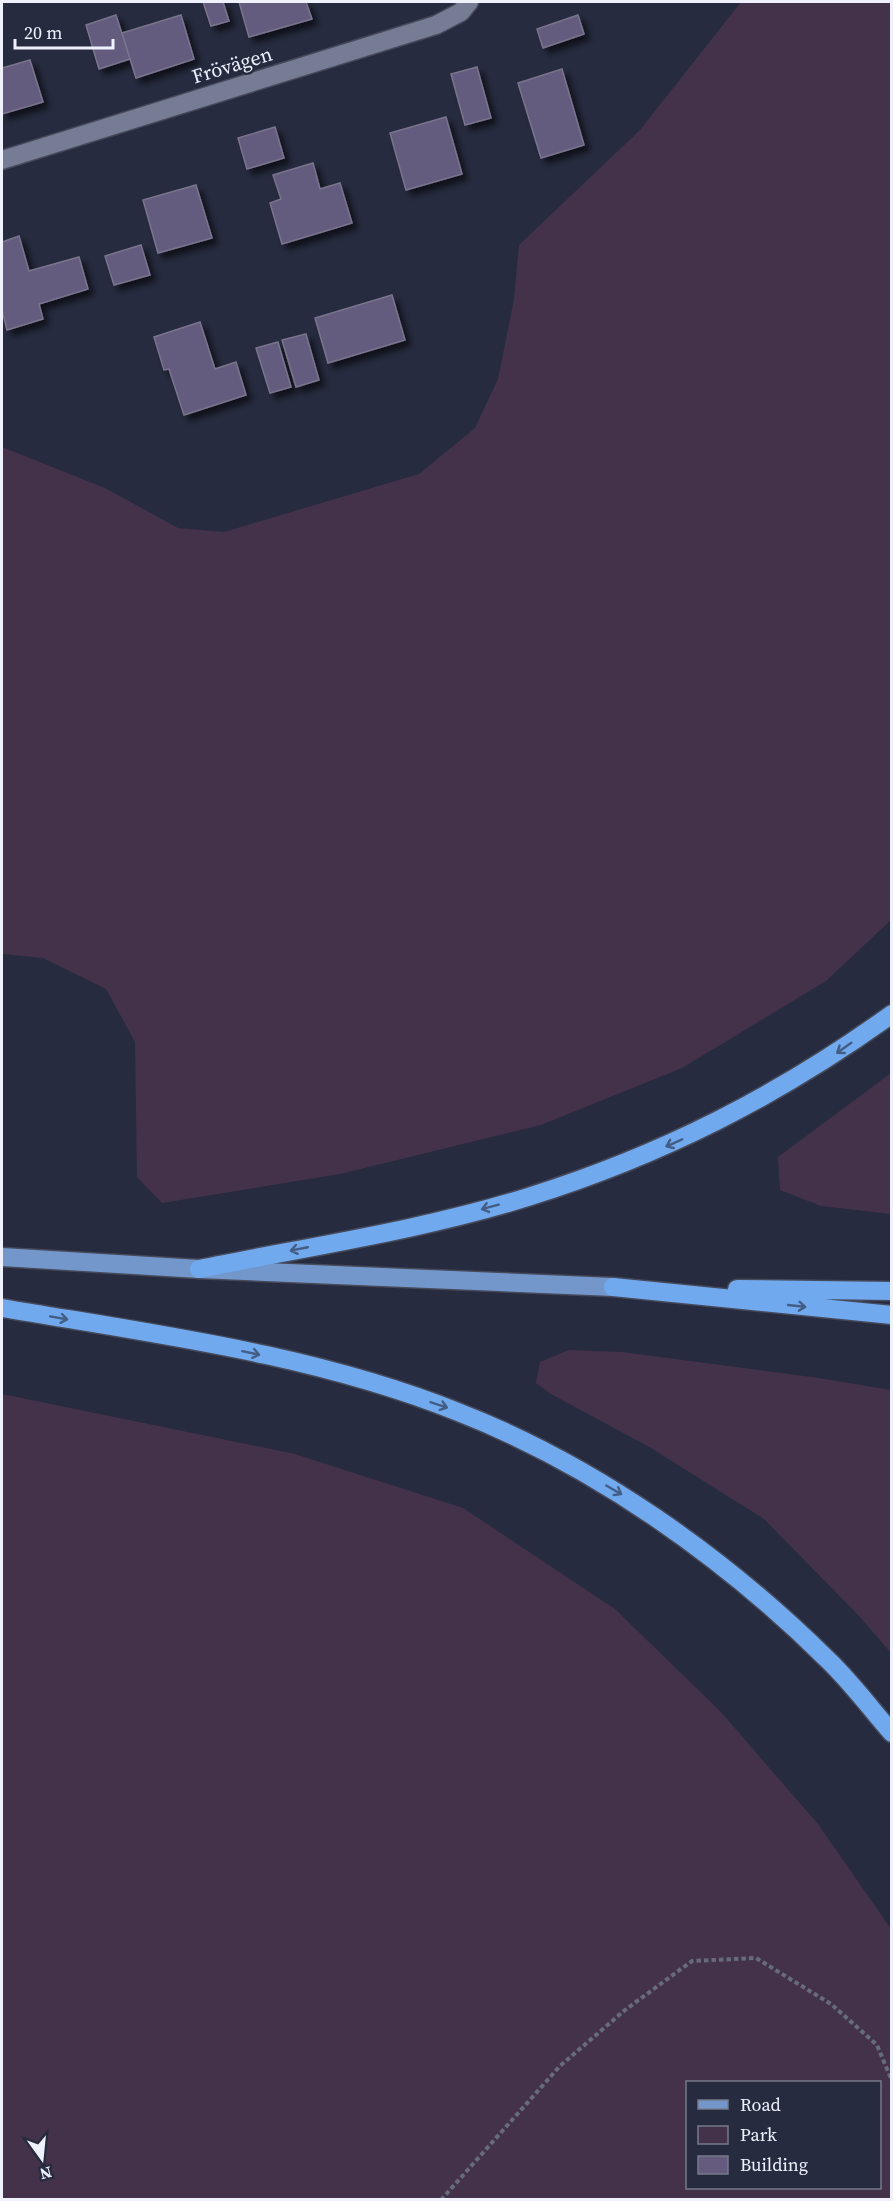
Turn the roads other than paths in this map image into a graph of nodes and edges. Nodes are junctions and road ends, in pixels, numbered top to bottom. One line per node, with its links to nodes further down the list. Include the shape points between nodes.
1 (469, 2): 2 (street, Frövägen, via 461,12 436,25)
2 (2, 160)
3 (891, 1014): 5 (highway, one-way to 5, via 839,1052 759,1100 677,1142 603,1172 526,1198 437,1221)
4 (2, 1257): 5 (main road)
5 (199, 1269): 6 (main road)
6 (613, 1287): 7 (highway); 9 (highway, one-way to 9)
7 (891, 1291)
8 (2, 1308): 10 (highway, one-way to 10, via 197,1342 370,1382 458,1411 532,1445 620,1493 772,1608 830,1661)
9 (891, 1315)
10 (891, 1733)

